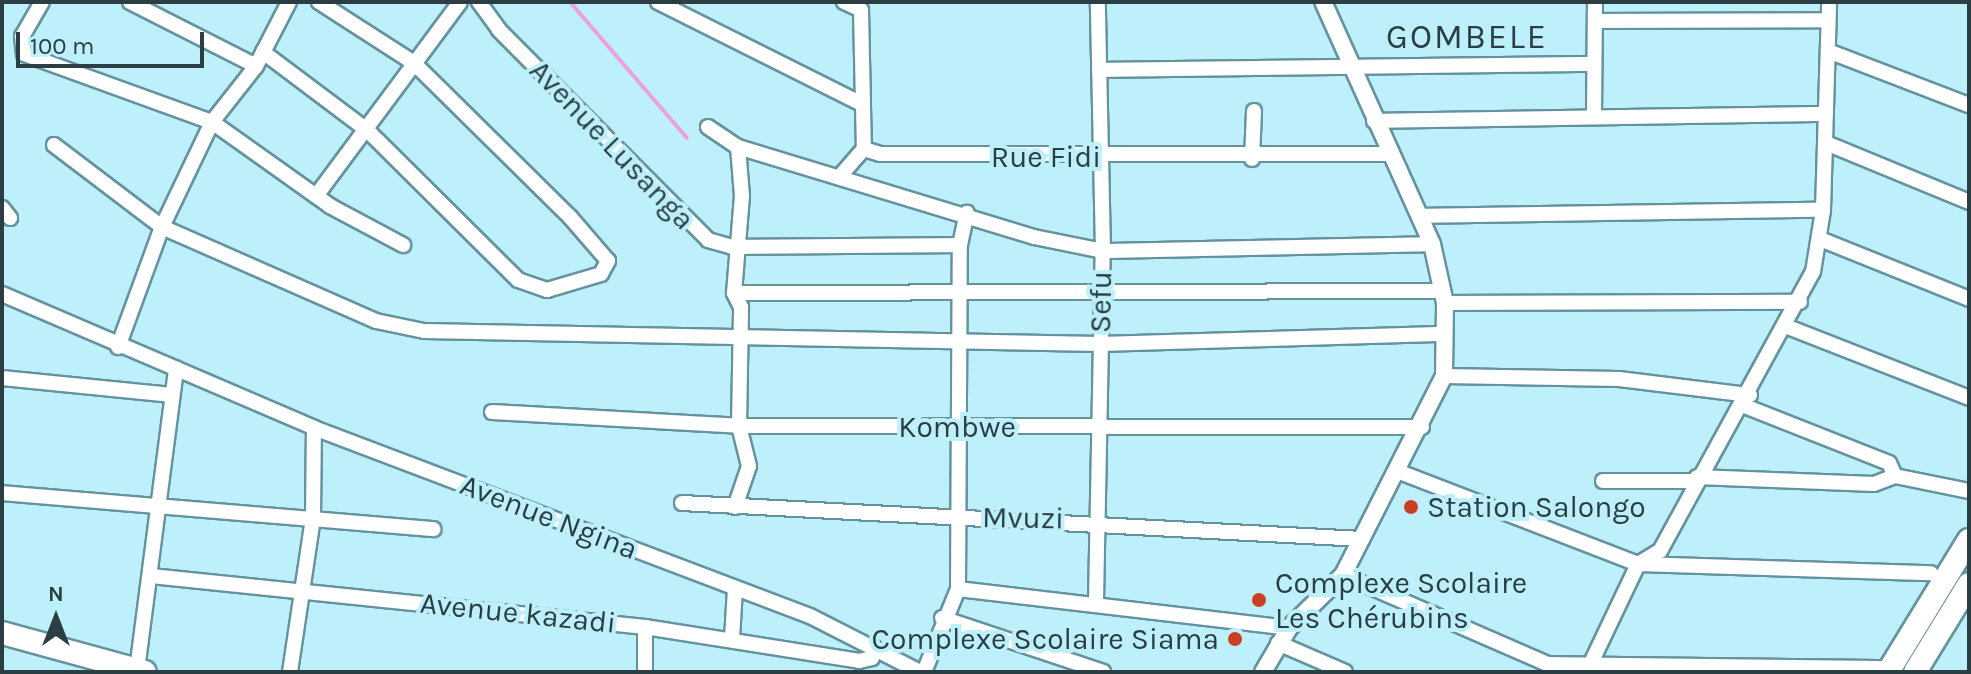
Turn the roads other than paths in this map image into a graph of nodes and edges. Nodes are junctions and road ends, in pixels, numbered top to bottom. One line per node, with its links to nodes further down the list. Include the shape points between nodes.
1 (42, 2): 28 (street, via 22,36 24,54)
2 (130, 2): 20 (street)
3 (289, 2): 16 (street)
4 (319, 2): 17 (street)
5 (460, 2): 17 (street)
6 (479, 2): 49 (street, Avenue Lusanga, via 697,232)
7 (658, 2): 22 (street)
8 (844, 2): 22 (street, via 861,10)
9 (1098, 2): 21 (street, Sefu)
10 (1323, 2): 19 (street)
11 (1595, 2): 14 (street)
12 (1829, 2): 13 (street)
13 (1828, 20): 14 (street); 15 (street)
14 (1595, 21): 18 (street)
15 (1828, 51): 23 (street); 25 (street)
16 (263, 52): 20 (street); 30 (street)
17 (414, 63): 30 (street); 30 (street, via 608,261 576,286 547,290 518,280)
18 (1594, 64): 19 (street); 26 (street)
19 (1351, 65): 21 (street); 27 (street)
20 (256, 66): 28 (street)
21 (1099, 70): 36 (street, Sefu)
22 (858, 102): 34 (street)
23 (1969, 105)
24 (1254, 111): 37 (street)
25 (1826, 114): 26 (street); 31 (street)
26 (1594, 115): 27 (street)
27 (1374, 121): 35 (street)
28 (212, 122): 39 (street); 44 (street)
29 (708, 127): 33 (street)
30 (367, 130): 39 (street)
31 (1826, 143): 40 (street); 41 (street)
32 (54, 145): 44 (street)
33 (738, 147): 38 (street); 49 (street, via 742,196)
34 (864, 149): 36 (street, Rue Fidi, via 891,157); 38 (street)
35 (1387, 154): 37 (street, Rue Fidi); 43 (street)
36 (1101, 158): 37 (street, Rue Fidi); 50 (street, Sefu)
37 (1252, 159)
38 (841, 175): 42 (street)
39 (316, 196): 47 (street)
40 (1969, 202)
41 (1823, 210): 43 (street); 45 (street)
42 (967, 213): 48 (street); 50 (street)
43 (1419, 216): 46 (street)
44 (162, 227): 61 (street, via 400,328); 63 (street)
45 (1820, 239): 56 (street); 57 (street)
46 (1432, 244): 50 (street); 55 (street)
47 (403, 245)
48 (960, 245): 49 (street, Avenue Lusanga); 52 (street)
49 (732, 247): 51 (street)
50 (1103, 251): 54 (street, Sefu)
51 (734, 293): 52 (street); 61 (street, via 741,307)
52 (964, 293): 54 (street); 60 (street)
53 (2, 294): 63 (street, Avenue Ngina)
54 (1101, 294): 55 (street); 62 (street, Sefu)
55 (1444, 297): 57 (street); 59 (street)
56 (1969, 299)
57 (1800, 302): 58 (street)
58 (1788, 327): 68 (street); 69 (street)
59 (1444, 334): 62 (street); 65 (street)
60 (960, 336): 61 (street); 62 (street); 75 (street)
61 (736, 337): 71 (street)
62 (1100, 344): 72 (street, Sefu)
63 (118, 347): 64 (street, Avenue Ngina)
64 (176, 369): 67 (street); 74 (street, Avenue Ngina)
65 (1444, 376): 69 (street, via 1619,379); 73 (street)
66 (2, 378): 67 (street)
67 (172, 395): 83 (street)
68 (1969, 398)
69 (1746, 400): 77 (street, via 1889,463); 78 (street)
70 (492, 412): 71 (street, Kombwe)
71 (739, 426): 75 (street, Kombwe); 84 (street, via 749,466)
72 (1101, 426): 73 (street, Kombwe); 75 (street, Kombwe); 87 (street, Sefu)
73 (1422, 427): 76 (street)
74 (314, 428): 86 (street); 96 (street, Avenue Ngina)
75 (960, 428): 85 (street)
76 (1397, 471): 89 (street); 91 (street)
77 (1895, 476): 78 (street, via 1874,484); 80 (street)
78 (1696, 479): 79 (street); 91 (street, via 1660,551)
79 (1603, 481)
80 (1969, 491)
81 (2, 493): 83 (street)
82 (682, 503): 84 (street, Mvuzi)
83 (161, 506): 86 (street); 94 (street)
84 (735, 507): 85 (street, Mvuzi)
85 (961, 517): 87 (street, Mvuzi); 97 (street)
86 (313, 518): 88 (street); 98 (street)
87 (1094, 520): 89 (street, Mvuzi, via 1135,530); 99 (street, Sefu)
88 (434, 529)
89 (1362, 539): 93 (street)
90 (1969, 540): 108 (highway)
91 (1638, 564): 92 (street); 107 (street)
92 (1931, 573)
93 (1343, 575): 102 (street); 107 (street, via 1513,652 1548,664)
94 (151, 576): 98 (street, Avenue kazadi); 109 (street)
95 (1969, 584): 116 (highway)
96 (735, 588): 104 (street); 106 (street, Avenue Ngina)
97 (958, 589): 99 (street); 100 (street)
98 (304, 591): 101 (street, Avenue kazadi); 110 (street)
99 (1096, 601): 102 (street)
100 (942, 618): 112 (street); 113 (street)
101 (645, 627): 104 (street, Avenue kazadi); 111 (street)
102 (1289, 628): 105 (street)
103 (2, 633): 109 (highway)
104 (732, 639): 106 (street, Avenue kazadi, via 859,661 872,658)
105 (1278, 643): 114 (street); 115 (street)
106 (874, 647): 112 (street, Avenue Ngina)
107 (1592, 661): 108 (street)
108 (1889, 670)
109 (141, 671)
110 (290, 672)
111 (645, 672)
112 (922, 672)
113 (1103, 672)
114 (1263, 672)
115 (1345, 672)
116 (1915, 672)

